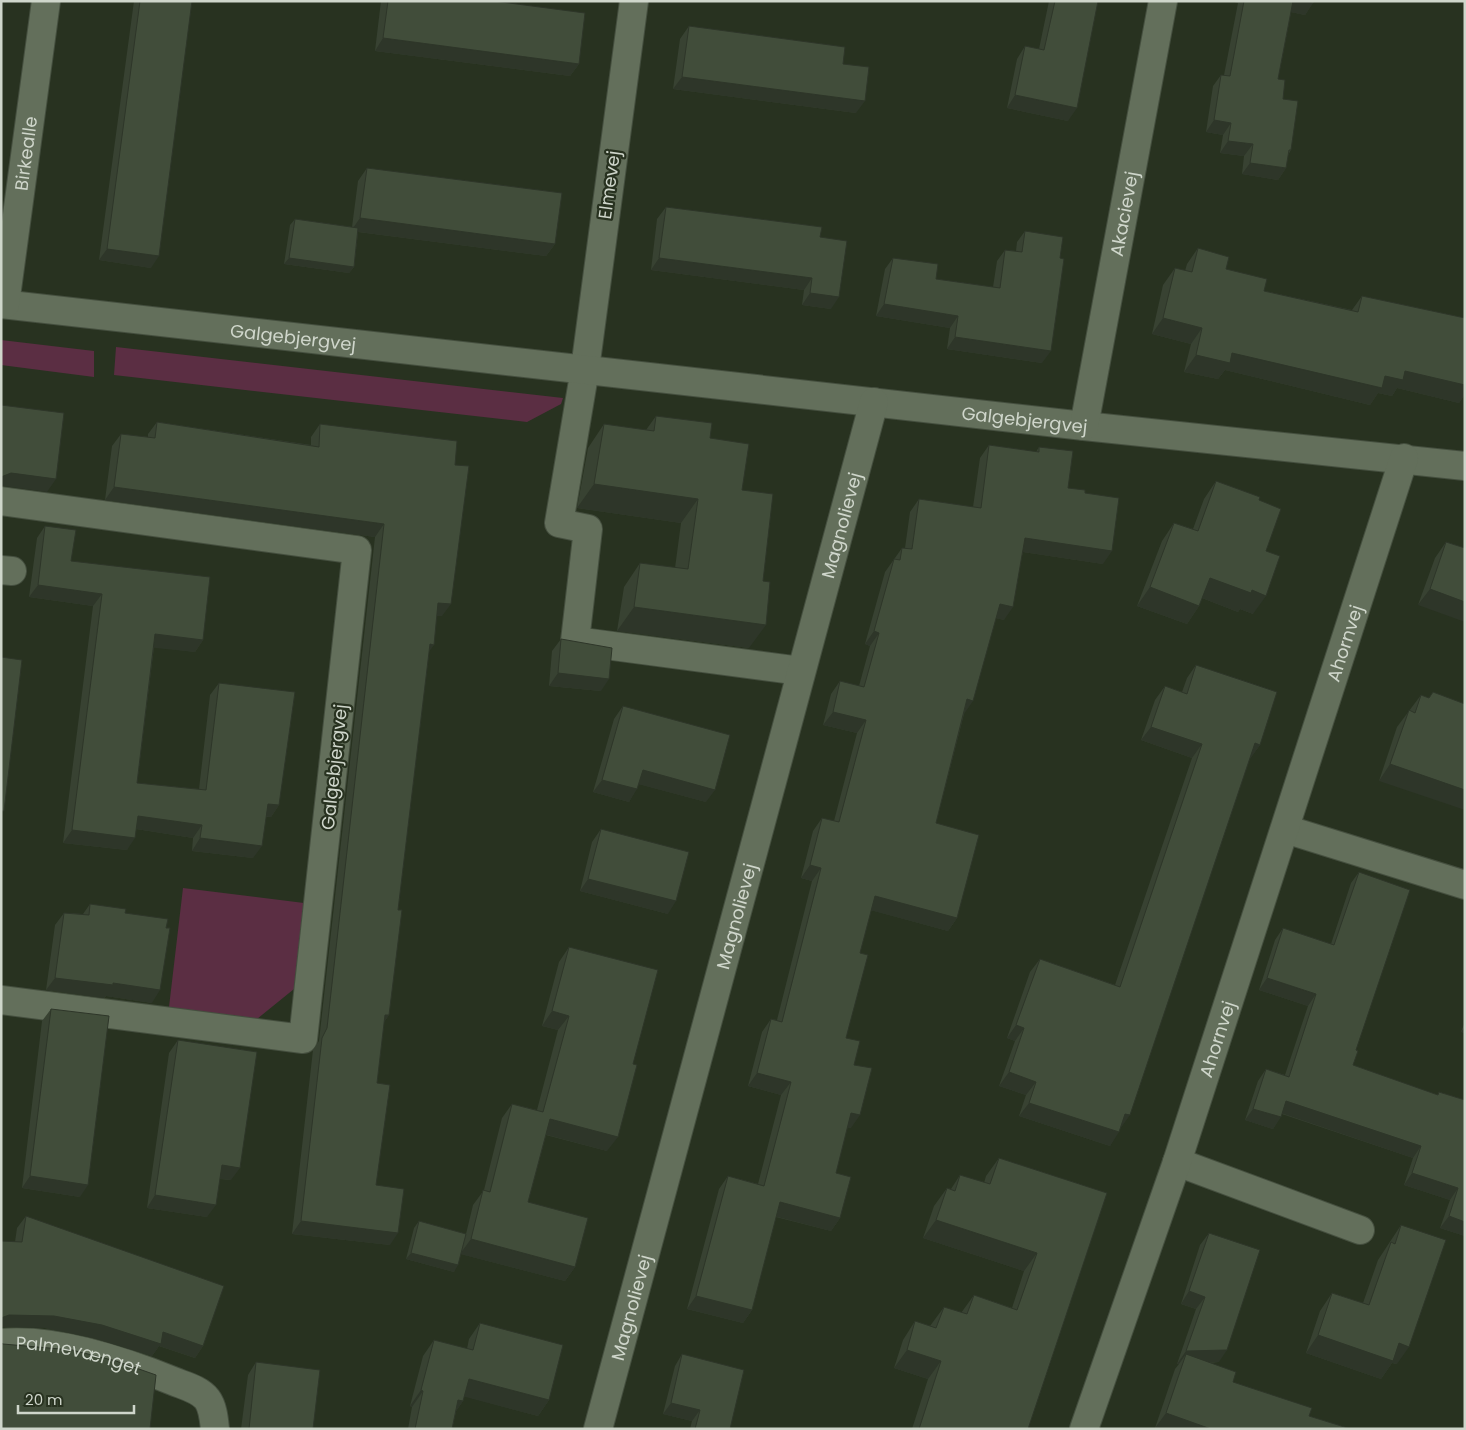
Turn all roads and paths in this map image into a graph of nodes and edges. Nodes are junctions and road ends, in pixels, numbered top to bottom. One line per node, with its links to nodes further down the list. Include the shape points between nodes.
1 (46, 1): 4 (street, Birkealle)
2 (634, 1): 5 (street, Elmevej)
3 (1163, 1): 7 (street, Akacievej)
4 (3, 304): 5 (street, Galgebjergvej)
5 (584, 369): 6 (street, Galgebjergvej); 11 (street, via 559,522 588,529 575,641)
6 (874, 402): 7 (street, Galgebjergvej); 11 (street, Magnolievej)
7 (1084, 426): 8 (street, Galgebjergvej)
8 (1404, 458): 9 (street, Galgebjergvej); 12 (street, Ahornvej)
9 (1465, 466)
10 (1, 502): 14 (street, Galgebjergvej, via 357,550 303,1039)
11 (801, 671): 19 (street, Magnolievej)
12 (1285, 829): 13 (street); 15 (street, Ahornvej)
13 (1465, 885)
14 (1, 1000)
15 (1178, 1162): 16 (street); 20 (street, Ahornvej)
16 (1360, 1230)
17 (1, 1343): 18 (street, Palmevænget, via 41,1344 154,1374 198,1392 208,1400)
18 (215, 1429)
19 (598, 1429)
20 (1084, 1429)

